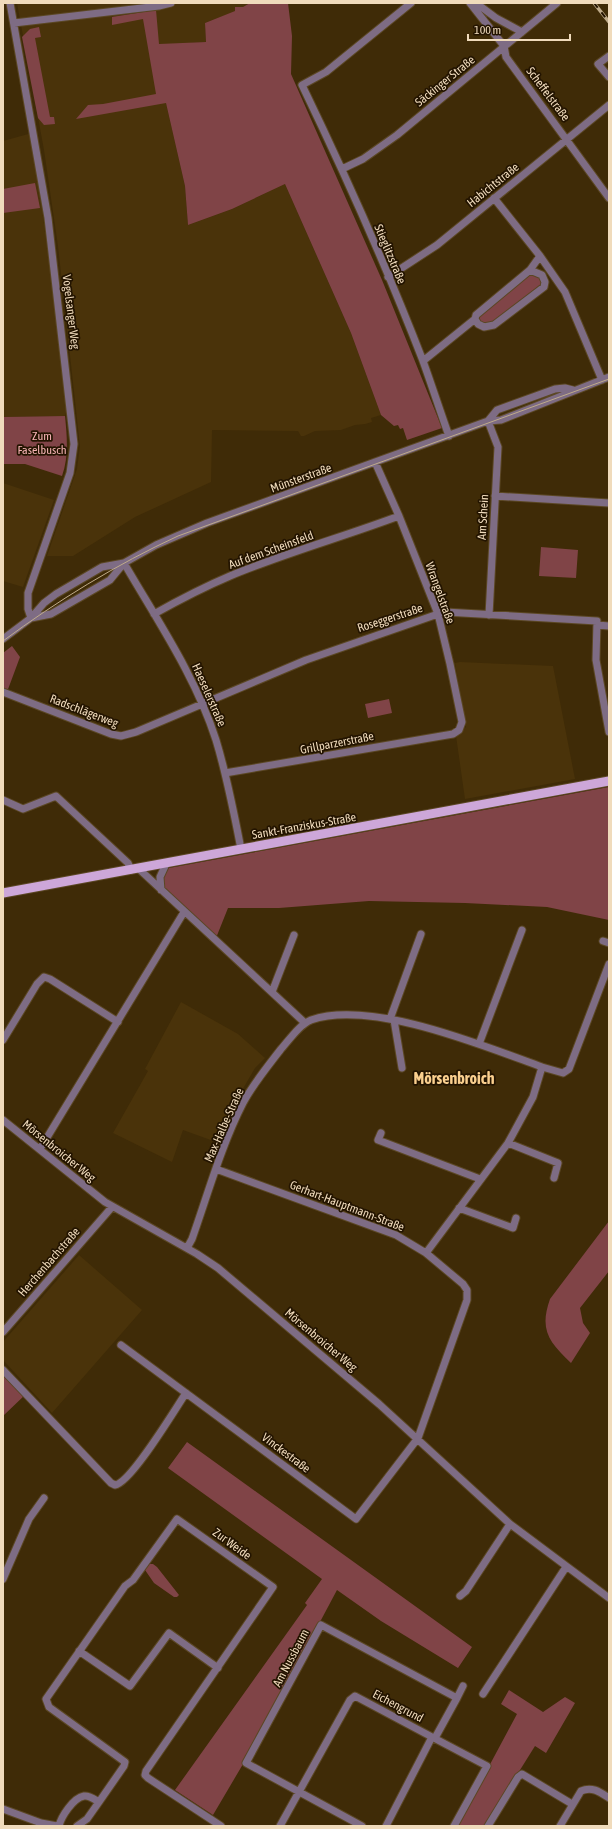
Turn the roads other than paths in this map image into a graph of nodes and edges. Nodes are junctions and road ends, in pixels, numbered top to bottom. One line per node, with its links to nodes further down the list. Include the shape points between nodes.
1 (10, 3): 7 (street, Vogelsanger Weg)
2 (170, 3): 7 (street, via 163,6)
3 (410, 3): 14 (street, Stieglitzstraße, via 326,72 302,86)
4 (470, 3): 9 (street, Scheffelstraße)
5 (476, 3): 8 (street, via 496,18)
6 (556, 3): 8 (street, Säckinger Straße)
7 (14, 23): 36 (street, Vogelsanger Weg, via 48,218 74,444 70,473 28,594)
8 (522, 32): 9 (street, Säckinger Straße)
9 (504, 46): 13 (street, Scheffelstraße, via 506,57); 14 (street, Säckinger Straße, via 377,150)
10 (609, 56): 11 (street, via 598,64)
11 (609, 77)
12 (609, 105): 13 (street, Habichtstraße)
13 (568, 140): 15 (street, Habichtstraße); 16 (street, Scheffelstraße)
14 (342, 169): 19 (street, Stieglitzstraße)
15 (494, 198): 17 (street, Münsterstraße); 19 (street, Habichtstraße, via 436,245)
16 (609, 198)
17 (540, 256): 18 (street); 20 (street, Münsterstraße)
18 (530, 270): 21 (street, via 542,275); 22 (street, via 476,315)
19 (388, 277): 23 (street, Stieglitzstraße)
20 (555, 278): 21 (street); 24 (street, Münsterstraße, via 570,302)
21 (544, 286): 22 (street, via 491,327 481,326)
22 (475, 319): 23 (street)
23 (423, 361): 27 (street, Stieglitzstraße)
24 (605, 378): 25 (street, Münsterstraße)
25 (573, 390): 26 (street, Münsterstraße, via 567,396 501,420); 26 (street, Münsterstraße, via 558,388 497,410)
26 (488, 421): 27 (street, Münsterstraße); 29 (street, Am Schein, via 498,447)
27 (449, 436): 28 (street, Münsterstraße)
28 (375, 462): 31 (street, Wrangelstraße); 32 (street, Münsterstraße, via 184,533)
29 (495, 496): 30 (street); 35 (street, Am Schein)
30 (609, 503)
31 (399, 516): 33 (street, Auf dem Scheinsfeld, via 230,576); 34 (street, Wrangelstraße)
32 (124, 563): 33 (street, Haeselerstraße); 36 (street, Münsterstraße, via 110,580 51,614); 36 (street, Münsterstraße, via 102,567 56,594)
33 (154, 614): 41 (street, Haeselerstraße, via 184,666)
34 (438, 614): 35 (street, Roseggerstraße, via 445,612); 41 (street, Roseggerstraße, via 336,648); 43 (street, Wrangelstraße, via 462,722 459,730)
35 (489, 616): 37 (street, Roseggerstraße)
36 (31, 618): 39 (street, Münsterstraße)
37 (597, 623): 38 (street, Roseggerstraße); 42 (street, via 596,660)
38 (609, 626)
39 (3, 639)
40 (3, 692): 41 (street, Radschlägerweg, via 118,736 136,732)
41 (201, 703): 44 (street, Haeselerstraße, via 216,739)
42 (609, 732)
43 (453, 734): 44 (street, Grillparzerstraße)
44 (225, 773): 47 (street, Haeselerstraße)
45 (609, 781): 47 (main road, Sankt-Franziskus-Straße)
46 (3, 800): 49 (street, via 23,809 56,796)
47 (241, 849): 48 (main road, Sankt-Franziskus-Straße)
48 (166, 864): 49 (main road, Sankt-Franziskus-Straße); 50 (street, via 160,877)
49 (135, 870): 50 (street); 51 (main road, Sankt-Franziskus-Straße)
50 (161, 890): 52 (street)
51 (3, 893)
52 (184, 912): 57 (street); 59 (street)
53 (522, 930): 62 (street)
54 (421, 934): 58 (street)
55 (294, 935): 57 (street)
56 (609, 964): 63 (street, via 568,1071 562,1073)
57 (272, 992): 60 (street)
58 (392, 1020): 60 (street, via 344,1015 319,1018); 62 (street); 64 (street)
59 (118, 1022): 61 (street, via 44,977 37,984); 68 (street)
60 (305, 1024): 69 (street, Max-Halbe-Straße, via 274,1058 246,1098)
61 (3, 1040)
62 (479, 1044): 63 (street)
63 (542, 1067): 67 (street, via 533,1097)
64 (402, 1068)
65 (3, 1120): 68 (street, Mörsenbroicher Weg)
66 (381, 1133): 71 (street, via 378,1140)
67 (508, 1142): 70 (street, via 558,1163); 71 (street)
68 (40, 1149): 72 (street, Mörsenbroicher Weg)
69 (216, 1169): 75 (street, Max-Halbe-Straße, via 192,1239); 76 (street, Gerhart-Hauptmann-Straße, via 396,1235)
70 (554, 1178)
71 (480, 1179): 73 (street)
72 (112, 1206): 75 (street, Mörsenbroicher Weg); 77 (street, Herchenbachstraße)
73 (459, 1208): 74 (street, via 513,1228); 76 (street)
74 (516, 1218)
75 (186, 1248): 81 (street, Mörsenbroicher Weg, via 218,1268)
76 (426, 1253): 81 (street, Gerhart-Hauptmann-Straße, via 463,1284 467,1290 467,1300)
77 (3, 1332)
78 (121, 1345): 80 (street, Vinckestraße)
79 (3, 1370): 80 (street, via 115,1485 122,1483 135,1469)
80 (186, 1393): 81 (street, Vinckestraße, via 356,1519)
81 (418, 1438): 83 (street, Mörsenbroicher Weg)
82 (44, 1498): 85 (street, via 29,1519)
83 (510, 1524): 84 (street, Mörsenbroicher Weg); 86 (street, via 466,1591)
84 (566, 1567): 87 (street, Mörsenbroicher Weg); 91 (street)
85 (3, 1579)
86 (460, 1596)
87 (609, 1598)
88 (79, 1651): 89 (street, via 130,1686 169,1633); 89 (street, Zur Weide, via 177,1519 273,1587); 96 (street, Zur Weide, via 46,1697 46,1702 49,1707 125,1762)
89 (218, 1668): 102 (street, Zur Weide, via 146,1774 148,1778)
90 (463, 1686): 92 (street)
91 (483, 1694)
92 (457, 1698): 93 (street); 94 (street, Am Nussbaum, via 321,1625 246,1763)
93 (434, 1738): 94 (street, Eichengrund, via 360,1698 353,1697); 105 (street, Eichengrund); 106 (street, via 487,1766)
94 (298, 1791): 103 (street, Eichengrund); 104 (street)
95 (609, 1798): 97 (street, via 589,1788 581,1791)
96 (99, 1802): 100 (street, via 87,1819); 101 (street, via 82,1796 77,1799)
97 (572, 1804): 107 (street, via 521,1775); 108 (street)
98 (3, 1809): 99 (street)
99 (48, 1825): 101 (street)
100 (79, 1825)
101 (58, 1826)
102 (221, 1826)
103 (280, 1826)
104 (362, 1826)
105 (386, 1826)
106 (454, 1826)
107 (488, 1826)
108 (560, 1826)

